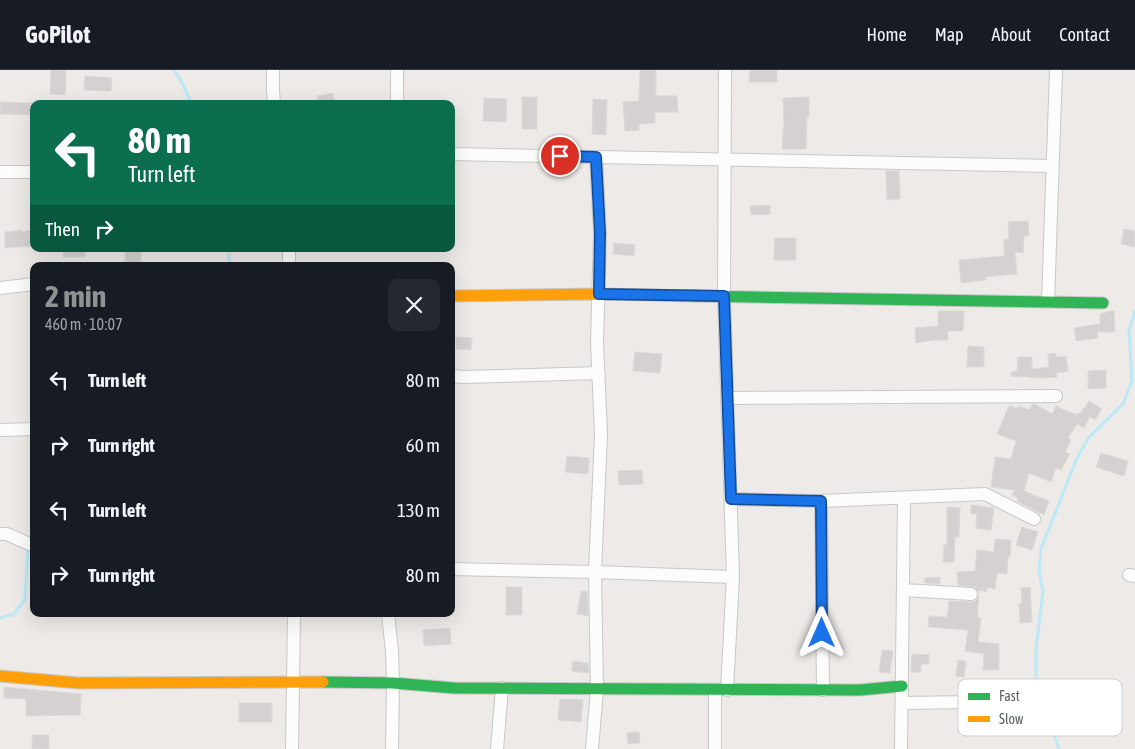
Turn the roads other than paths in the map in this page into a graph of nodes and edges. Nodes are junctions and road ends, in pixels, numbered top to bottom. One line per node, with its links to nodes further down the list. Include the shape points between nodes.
1 (273, 70): 5 (street)
2 (397, 70): 6 (street)
3 (725, 70): 9 (street)
4 (1056, 70): 10 (street)
5 (273, 100)
6 (398, 100)
7 (455, 154): 8 (street)
8 (596, 157): 9 (street); 15 (street)
9 (724, 160): 10 (street); 17 (street)
10 (1052, 166): 18 (street)
11 (0, 172): 12 (street)
12 (30, 172)
13 (30, 284): 14 (street)
14 (0, 288)
15 (599, 294): 16 (street); 17 (street); 20 (street)
16 (455, 296)
17 (724, 296): 18 (street); 23 (street)
18 (1048, 302): 19 (street)
19 (1103, 303)
20 (599, 373): 21 (street); 33 (street, via 601,434)
21 (455, 376)
22 (1056, 396): 23 (street)
23 (727, 398): 27 (street)
24 (30, 429): 25 (street)
25 (0, 430)
26 (904, 498): 28 (street); 29 (street, via 985,494); 35 (street)
27 (731, 499): 28 (street); 34 (street)
28 (821, 501): 46 (street)
29 (1034, 519)
30 (0, 534): 31 (street)
31 (30, 544)
32 (455, 570): 33 (street)
33 (595, 572): 34 (street); 44 (street)
34 (733, 577): 45 (street)
35 (903, 590): 36 (street); 42 (street)
36 (971, 594)
37 (294, 617): 40 (street)
38 (388, 617): 41 (street)
39 (0, 676): 40 (street, via 78,683)
40 (293, 680): 41 (street); 49 (street)
41 (393, 683): 43 (street); 50 (street)
42 (902, 686): 46 (street); 48 (street)
43 (502, 688): 44 (street); 51 (street)
44 (597, 690): 45 (street); 52 (street)
45 (721, 690): 46 (street); 53 (street)
46 (823, 690)
47 (958, 702): 48 (street)
48 (902, 703): 54 (street)
49 (292, 749)
50 (392, 749)
51 (497, 749)
52 (592, 749)
53 (715, 749)
54 (901, 749)

